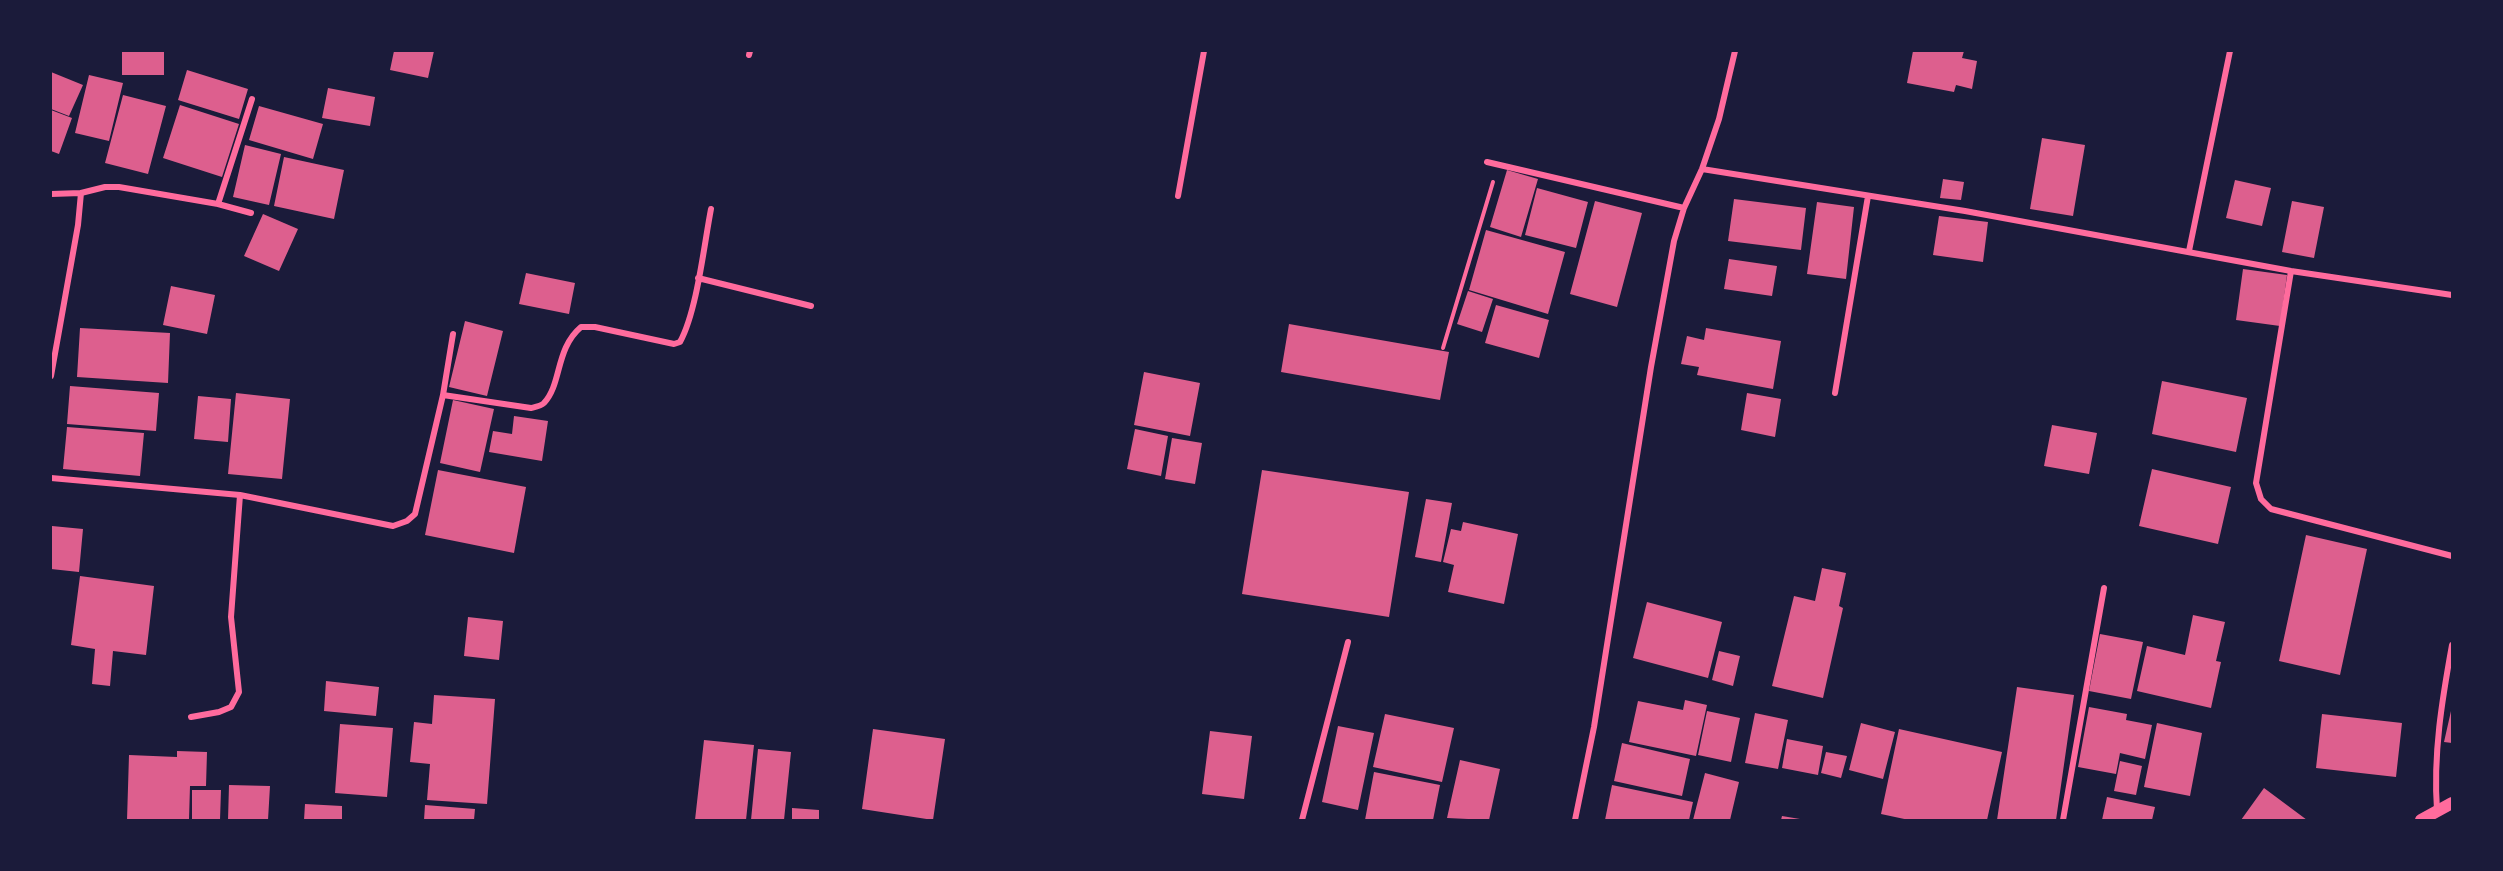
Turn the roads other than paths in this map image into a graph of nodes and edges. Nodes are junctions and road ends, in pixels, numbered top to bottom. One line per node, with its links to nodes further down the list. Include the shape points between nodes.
1 (1204, 51): 9 (street)
2 (1735, 51): 6 (street)
3 (2230, 51): 15 (street)
4 (252, 99): 11 (street)
5 (1487, 162): 12 (street)
6 (1702, 169): 10 (street); 12 (street)
7 (81, 193): 8 (street); 11 (street, via 119,187); 21 (street)
8 (51, 194)
9 (1178, 196)
10 (1868, 196): 15 (street); 22 (street)
11 (218, 204): 14 (street)
12 (1684, 208): 34 (street, via 1674,241 1651,367 1594,727)
13 (711, 209): 17 (street)
14 (251, 213)
15 (2189, 251): 16 (street)
16 (2291, 271): 18 (street); 26 (street, via 2256,483 2261,499 2271,509)
17 (698, 278): 19 (street); 23 (street, via 686,332 680,342 581,327 566,342 543,404 531,408)
18 (2452, 295)
19 (811, 306)
20 (453, 334): 23 (street)
21 (51, 376)
22 (1835, 393)
23 (443, 395): 25 (street, via 415,514 407,521 393,526)
24 (51, 478): 25 (street)
25 (240, 495): 30 (street, via 231,617 239,692 231,707)
26 (2452, 556)
27 (2104, 588): 35 (street)
28 (1348, 642): 33 (street)
29 (2452, 645): 32 (street, via 2434,773)
30 (191, 717)
31 (2452, 803): 32 (main road)
32 (2437, 810): 36 (main road)
33 (1302, 820)
34 (1575, 820)
35 (2063, 820)
36 (2421, 820)

